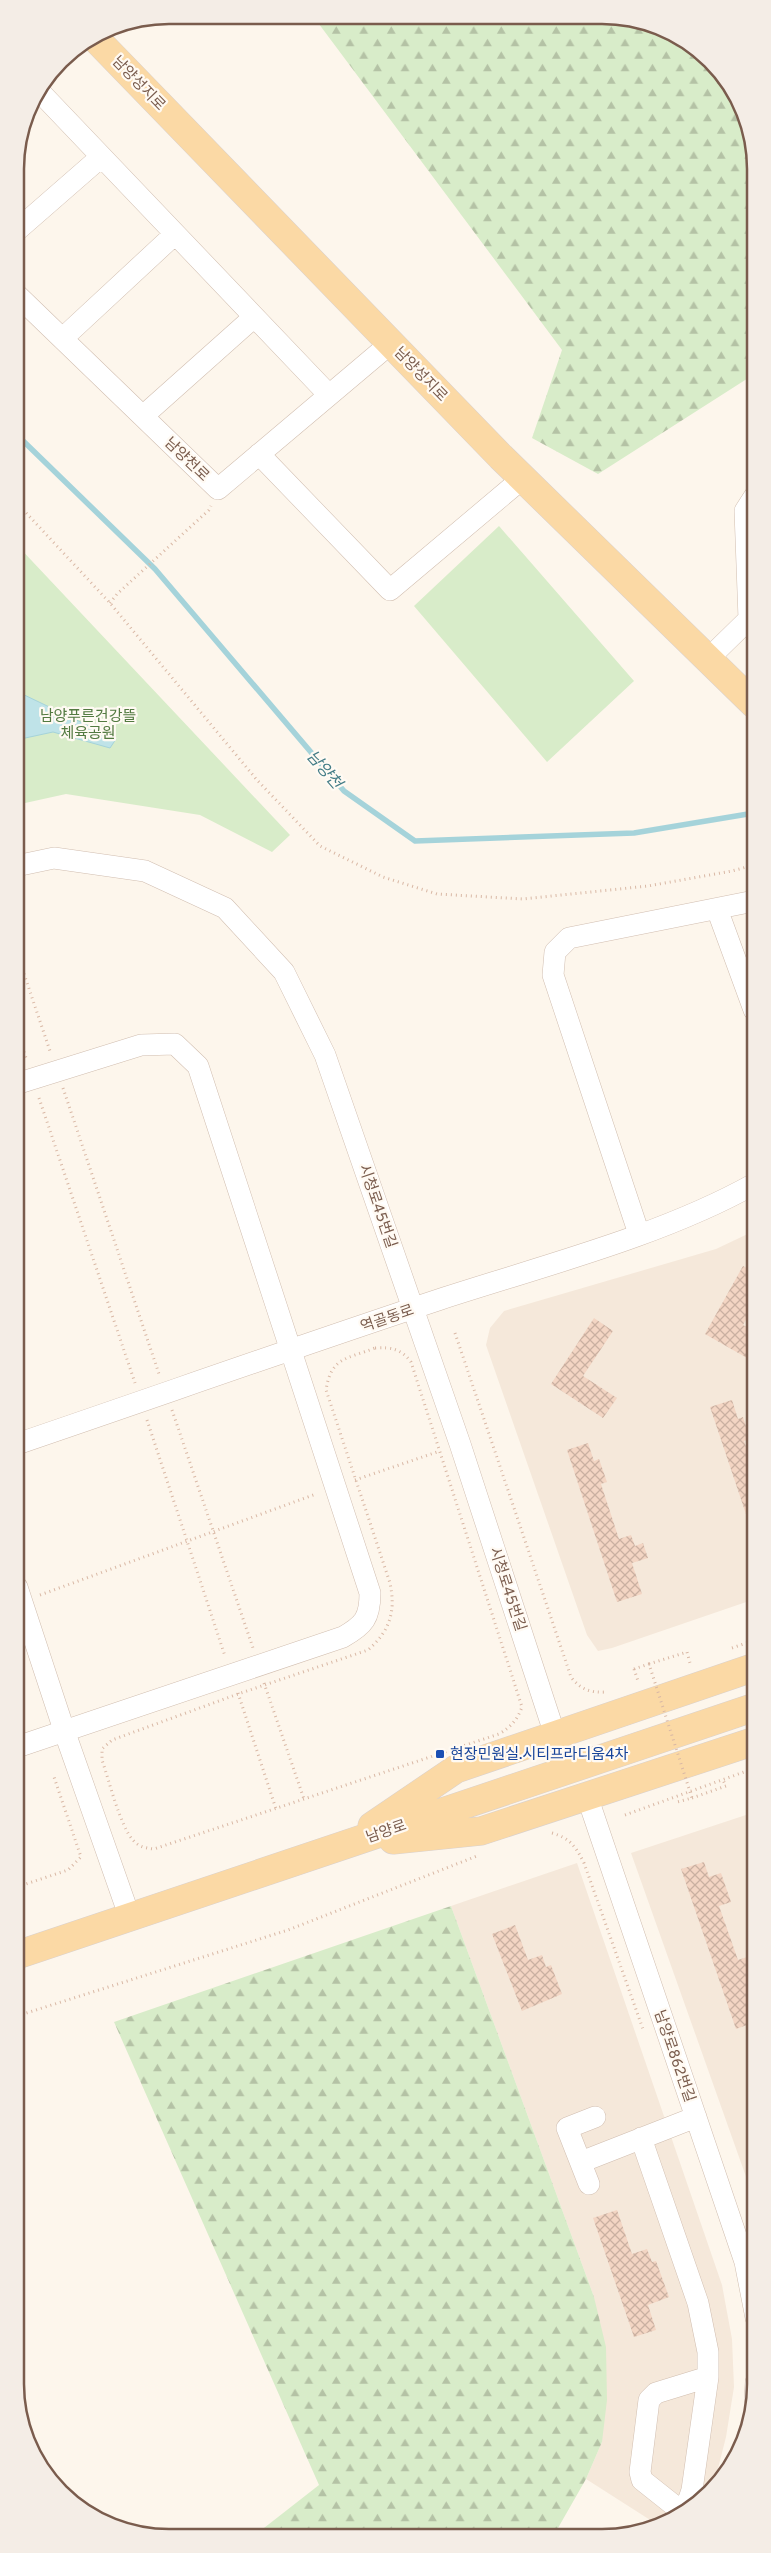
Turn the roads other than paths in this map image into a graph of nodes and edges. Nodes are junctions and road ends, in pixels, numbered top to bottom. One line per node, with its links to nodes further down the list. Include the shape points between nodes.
1 (99, 42): 9 (main road, 남양성지로)
2 (44, 96): 3 (street)
3 (101, 157): 4 (street); 5 (street)
4 (24, 224)
5 (175, 234): 7 (street); 8 (street)
6 (24, 301): 8 (street, 남양천로)
7 (254, 317): 10 (street); 11 (street)
8 (63, 338): 11 (street, 남양천로)
9 (391, 343): 10 (street, 남양천로); 13 (main road, 남양성지로)
10 (329, 395): 12 (street, 남양천로)
11 (142, 416): 12 (street, 남양천로, via 218,489)
12 (259, 454): 13 (street, via 390,590)
13 (523, 478): 17 (main road, 남양성지로)
14 (747, 508): 15 (street)
15 (747, 542)
16 (747, 624): 17 (street)
17 (708, 659): 18 (main road, 남양성지로)
18 (747, 697)
19 (24, 864): 26 (street, 시청로45번길, via 54,858 146,871 225,908 284,972 325,1055)
20 (747, 903): 21 (street)
21 (717, 909): 22 (street); 25 (street, via 570,938 554,952 553,975)
22 (747, 991)
23 (24, 1082): 27 (street, via 141,1045 175,1044 198,1066)
24 (747, 1188): 25 (street, 역골동로)
25 (639, 1234): 26 (street, 역골동로)
26 (414, 1308): 27 (street, 역골동로); 33 (street, 시청로45번길)
27 (291, 1352): 28 (street, 역골동로); 32 (street, via 370,1594 370,1613 343,1638)
28 (24, 1442)
29 (24, 1609): 32 (street)
30 (747, 1670): 33 (main road)
31 (747, 1710): 37 (main road, 남양로)
32 (65, 1733): 35 (street); 38 (street)
33 (556, 1735): 37 (main road, via 456,1769)
34 (747, 1744): 36 (main road)
35 (24, 1745)
36 (587, 1796): 37 (main road, via 480,1831); 41 (street, 남양로862번길)
37 (341, 1846): 38 (main road, 남양로)
38 (130, 1918): 39 (main road, 남양로)
39 (24, 1953)
40 (595, 2117): 43 (street, via 567,2128)
41 (696, 2117): 42 (street); 45 (street, 남양로862번길)
42 (642, 2138): 43 (street); 46 (street, via 700,2312 708,2352)
43 (581, 2162): 44 (street)
44 (589, 2184)
45 (747, 2272)
46 (708, 2377): 47 (street); 48 (street, via 656,2393 649,2400 640,2472 642,2480)
47 (689, 2500)
48 (678, 2508)

